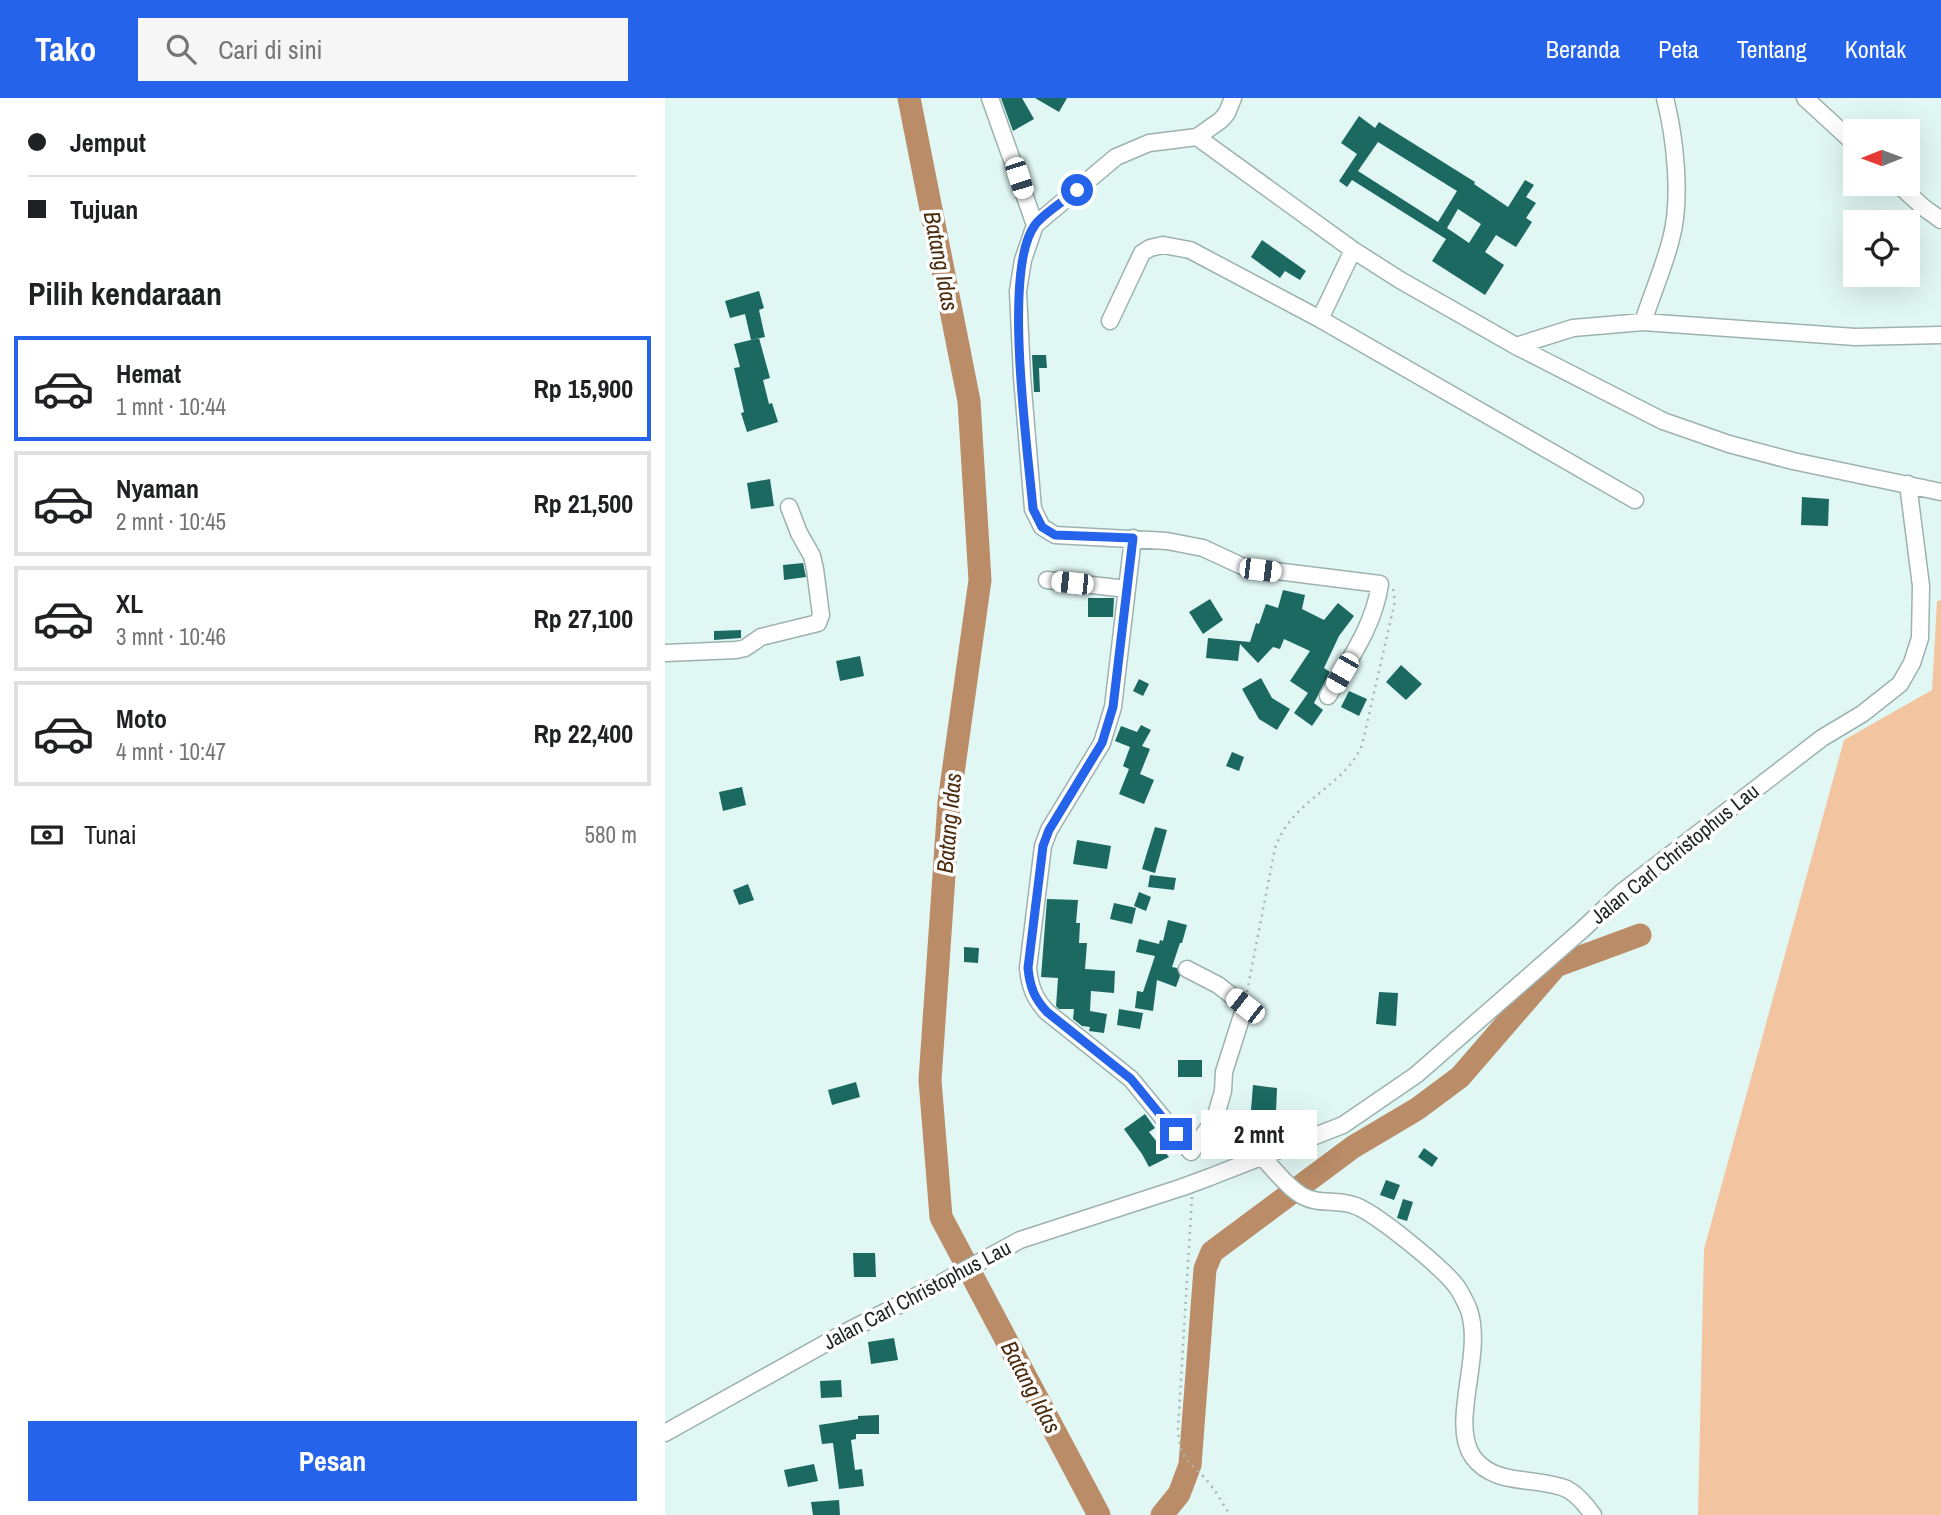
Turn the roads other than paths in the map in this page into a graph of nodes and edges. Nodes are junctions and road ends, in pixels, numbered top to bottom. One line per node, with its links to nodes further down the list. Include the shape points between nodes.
1 (990, 98): 9 (street)
2 (1233, 98): 6 (street, via 1221,120)
3 (1665, 98): 13 (street, via 1677,182 1672,236)
4 (1805, 98): 5 (street)
5 (1843, 133)
6 (1197, 137): 9 (street, via 1149,143 1116,157); 10 (street)
7 (1911, 196): 8 (street)
8 (1941, 220)
9 (1035, 225): 20 (street, via 1018,291 1033,509 1042,527 1055,535)
10 (1353, 250): 11 (street); 15 (street)
11 (1320, 319): 12 (street, via 1190,250 1163,245 1142,253); 18 (street)
12 (1110, 321)
13 (1643, 322): 14 (street, via 1856,337); 15 (street, via 1573,328)
14 (1941, 335)
15 (1516, 346): 16 (street, via 1663,421 1793,461)
16 (1908, 484): 17 (street); 26 (street, Jalan Carl Christophus Lau, via 1921,586 1920,638 1900,684 1622,892 1416,1075 1343,1125)
17 (1941, 492)
18 (1635, 500)
19 (789, 508): 23 (street, via 815,569 818,623 761,637 736,650)
20 (1133, 538): 22 (street); 24 (street, via 1203,548 1244,567 1380,584 1368,627)
21 (1047, 580): 22 (street)
22 (1127, 589): 25 (street, via 1109,723 1043,846 1028,968 1030,988 1047,1012 1131,1079 1191,1152 1215,1119 1245,1006 1218,985)
23 (665, 653)
24 (1328, 696)
25 (1187, 970)
26 (1263, 1158): 27 (street, Jalan Carl Christophus Lau, bridge, via 1020,1240); 28 (street, via 1296,1191 1312,1200 1366,1209 1442,1270 1469,1310 1474,1334 1465,1418 1472,1456 1499,1476 1567,1490 1583,1500)
27 (665, 1433)
28 (1593, 1515)

